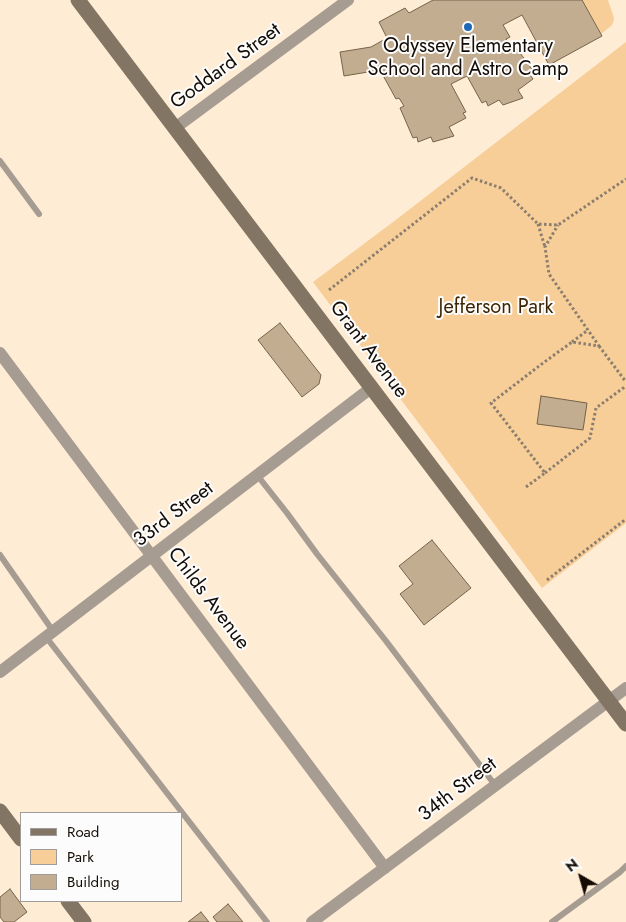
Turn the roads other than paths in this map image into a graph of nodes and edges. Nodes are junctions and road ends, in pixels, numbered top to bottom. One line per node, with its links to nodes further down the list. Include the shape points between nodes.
1 (78, 0): 3 (street, Grant Avenue)
2 (348, 0): 3 (street, Goddard Street)
3 (175, 128): 7 (street, Grant Avenue)
4 (0, 161): 5 (lane)
5 (39, 214)
6 (0, 353): 10 (street, Childs Avenue)
7 (371, 388): 8 (street, 33rd Street); 14 (street, Grant Avenue)
8 (257, 475): 10 (street, 33rd Street); 16 (lane)
9 (0, 555): 11 (lane)
10 (152, 556): 11 (street, 33rd Street); 20 (street, Childs Avenue)
11 (49, 634): 12 (street, 33rd Street); 23 (lane)
12 (0, 672)
13 (626, 688): 14 (street, 34th Street)
14 (608, 701): 15 (street, Grant Avenue); 16 (street, 34th Street)
15 (626, 724)
16 (496, 785): 20 (street, 34th Street)
17 (0, 811): 18 (street)
18 (20, 838)
19 (626, 866): 25 (lane)
20 (385, 868): 24 (street, 34th Street)
21 (69, 902): 22 (street)
22 (84, 922)
23 (267, 922)
24 (312, 922)
25 (552, 922)

